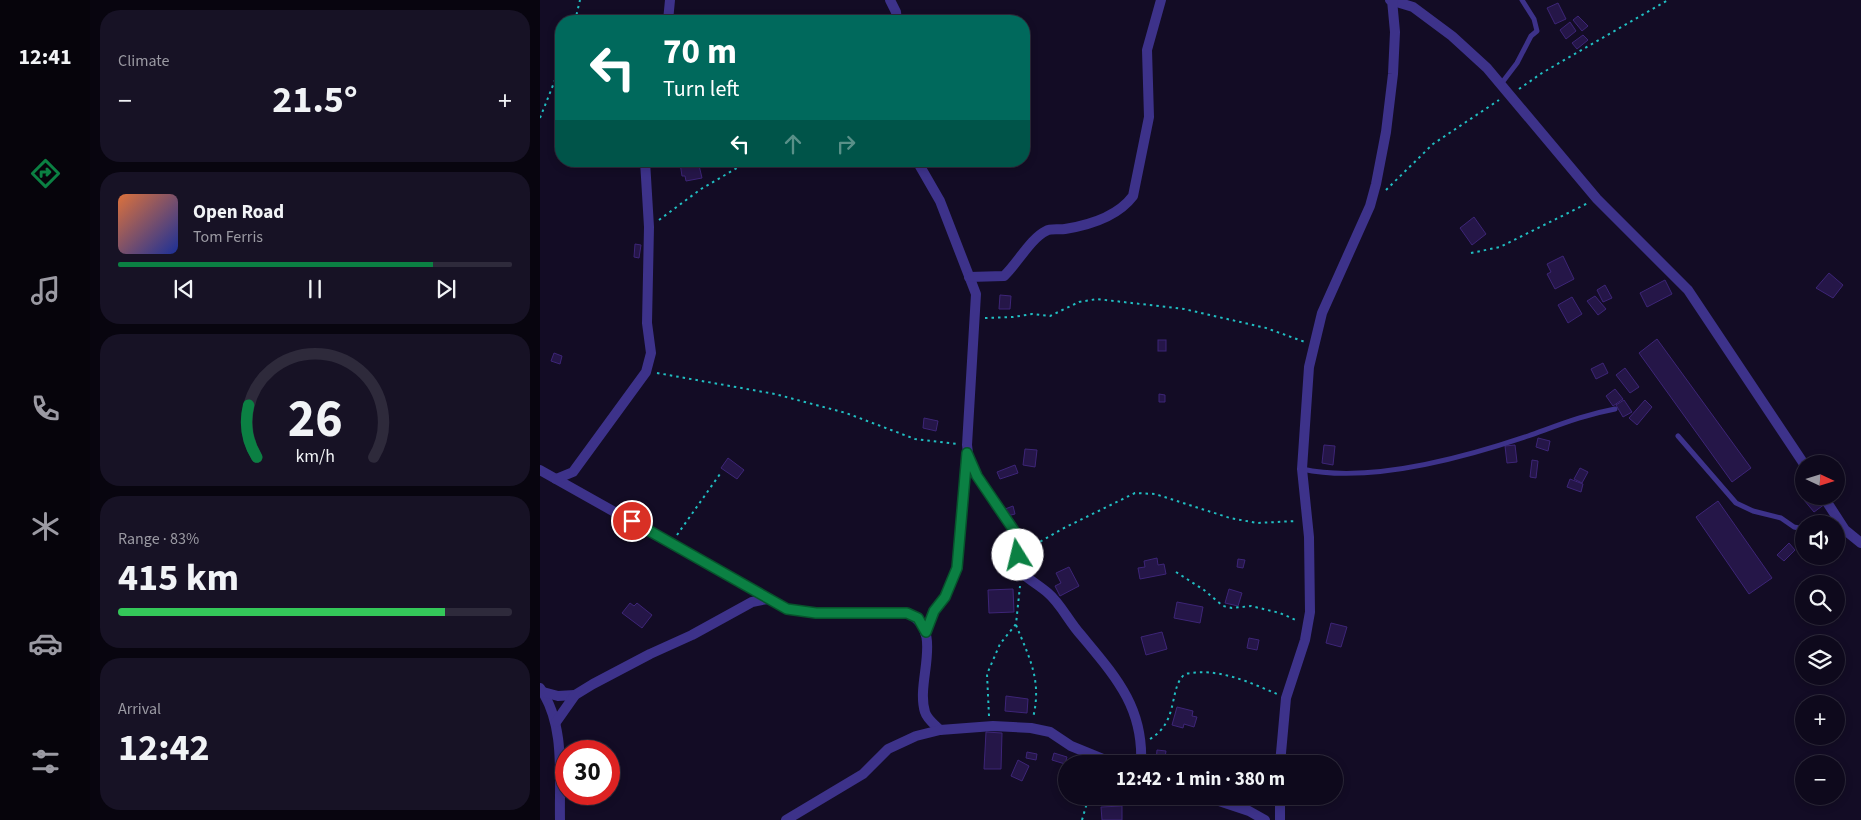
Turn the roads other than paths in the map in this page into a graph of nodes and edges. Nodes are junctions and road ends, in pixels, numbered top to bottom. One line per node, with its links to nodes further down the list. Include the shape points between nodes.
1 (670, 0): 6 (street)
2 (890, 0): 7 (street)
3 (1161, 0): 11 (street, via 1147,50 1149,117 1134,196 1127,205 1101,219 1074,228 1047,230 1004,276)
4 (1522, 0): 8 (lane, via 1534,19 1537,31)
5 (1392, 1): 8 (street, via 1413,7 1452,36); 16 (street, via 1393,74 1386,132 1370,206 1322,313 1314,345 1309,367)
6 (669, 15)
7 (896, 15)
8 (1501, 84): 15 (street, via 1597,199 1688,290)
9 (645, 167): 18 (street, via 649,227 647,323 651,353 646,372 573,472)
10 (920, 167): 11 (street, via 940,201)
11 (969, 277): 14 (street, via 976,294)
12 (1615, 409): 16 (lane, via 1585,414 1528,436 1437,463 1326,474)
13 (1678, 436): 19 (lane, via 1736,503 1780,518)
14 (967, 449): 23 (street, via 957,568); 29 (street, via 977,476 1015,532 1023,574 1048,593 1124,689 1139,726)
15 (1798, 455)
16 (1302, 469): 30 (street, via 1310,564 1307,625 1286,698)
17 (540, 470): 18 (street)
18 (556, 480): 22 (street)
19 (1795, 527)
20 (1845, 533): 21 (street)
21 (1861, 543)
22 (767, 599): 23 (street, via 787,609 808,612 907,613 918,618); 25 (street, via 752,602)
23 (926, 632): 27 (street, via 925,712)
24 (541, 690): 25 (street, via 558,696); 26 (street, via 548,699)
25 (575, 695): 26 (street)
26 (556, 722): 33 (street)
27 (940, 730): 28 (street, via 994,726 1031,728 1050,732); 34 (street, via 916,736 888,749 863,774)
28 (1093, 755)
29 (1142, 755)
30 (1281, 755)
31 (1231, 805): 35 (street)
32 (1280, 805): 36 (street)
33 (560, 820)
34 (786, 820)
35 (1265, 820)
36 (1280, 820)

